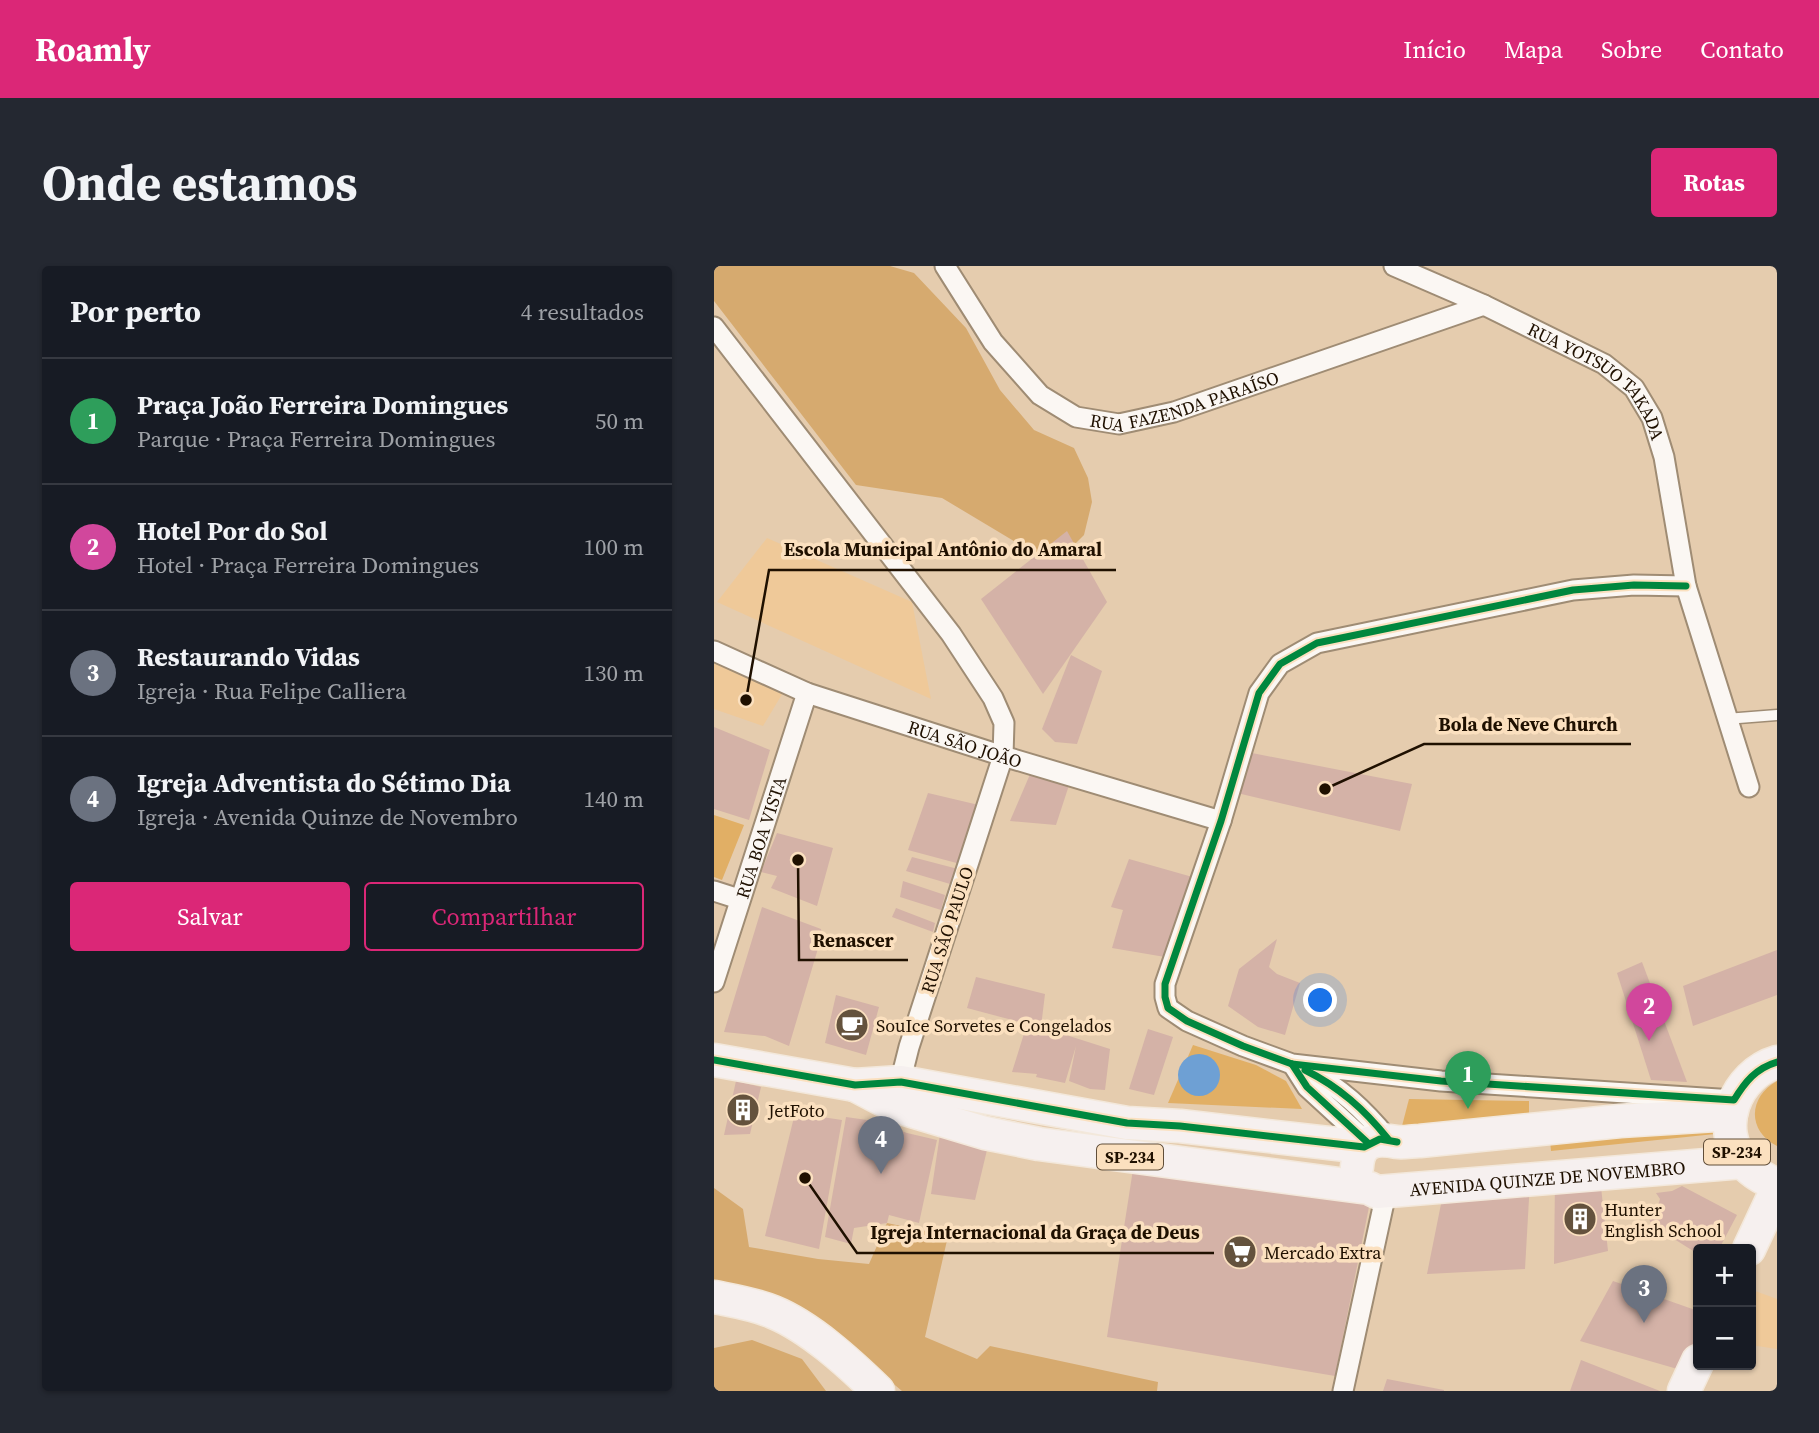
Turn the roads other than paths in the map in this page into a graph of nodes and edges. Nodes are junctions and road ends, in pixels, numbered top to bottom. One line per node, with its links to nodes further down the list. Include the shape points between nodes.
1 (945, 266): 3 (street, RUA FAZENDA PARAÍSO, via 993,342 1040,395 1076,417 1119,424 1174,412)
2 (1394, 266): 3 (street, RUA YOTSUO TAKADA)
3 (1483, 305): 5 (street, RUA YOTSUO TAKADA, via 1604,364 1633,388 1652,418 1664,457)
4 (714, 327): 10 (street, RUA SÃO PAULO, via 951,634 1004,723)
5 (1686, 586): 9 (street, RUA YOTSUO TAKADA); 12 (street, via 1573,590 1317,643 1280,664 1259,694)
6 (714, 651): 7 (street, RUA SÃO JOÃO)
7 (807, 693): 10 (street, RUA SÃO JOÃO); 14 (street, RUA BOA VISTA)
8 (1777, 715): 9 (lane)
9 (1726, 719): 11 (street, RUA YOTSUO TAKADA)
10 (1003, 756): 12 (street, RUA SÃO JOÃO); 19 (street, RUA SÃO PAULO)
11 (1749, 787)
12 (1221, 821): 18 (street, via 1165,984 1168,1008 1187,1021)
13 (714, 891): 14 (street)
14 (739, 899): 15 (street, RUA BOA VISTA)
15 (714, 982)
16 (714, 1060): 19 (main road, AVENIDA QUINZE DE NOVEMBRO / SP-234)
17 (1777, 1062): 20 (main road, via 1757,1070)
18 (1292, 1064): 20 (street); 21 (street, via 1340,1089 1367,1112)
19 (898, 1094): 21 (main road, AVENIDA QUINZE DE NOVEMBRO / SP-234, via 1127,1123); 24 (main road, AVENIDA QUINZE DE NOVEMBRO / SP-234, via 985,1133 1039,1144)
20 (1732, 1107): 21 (main road, AVENIDA QUINZE DE NOVEMBRO / SP-234); 22 (main road, SP-234, via 1732,1139)
21 (1379, 1143): 24 (main road, via 1358,1155 1357,1174); 24 (main road, AVENIDA QUINZE DE NOVEMBRO, via 1406,1150 1410,1161 1404,1183)
22 (1743, 1162): 23 (main road, SP-234); 24 (main road, AVENIDA QUINZE DE NOVEMBRO / SP-234)
23 (1777, 1187): 25 (main road)
24 (1383, 1191): 29 (street)
25 (1751, 1244)
26 (714, 1297): 28 (main road, via 772,1311 803,1327)
27 (1694, 1370): 30 (main road)
28 (878, 1391)
29 (1343, 1391)
30 (1684, 1391)

